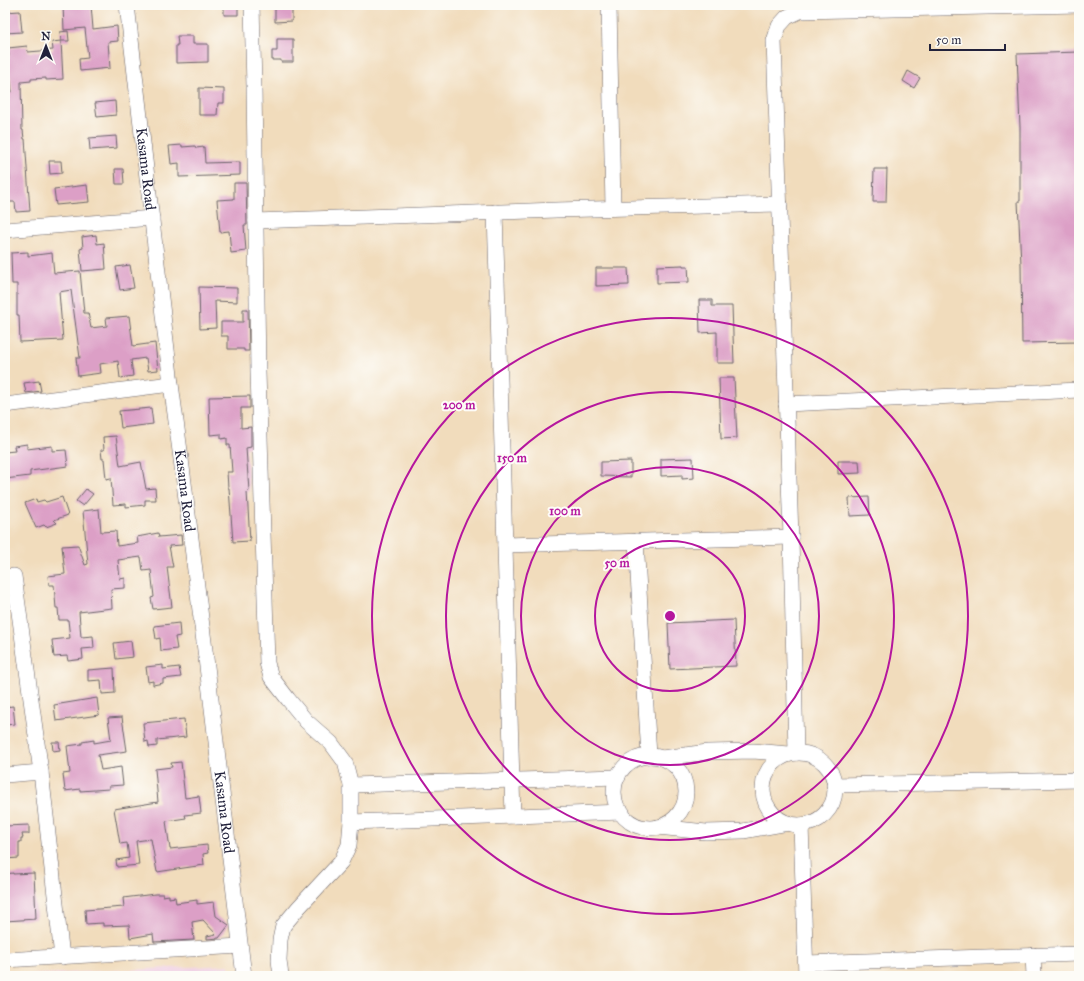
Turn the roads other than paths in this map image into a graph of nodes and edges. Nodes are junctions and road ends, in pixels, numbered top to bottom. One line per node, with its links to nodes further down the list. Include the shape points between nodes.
1 (127, 5): 8 (street, Kasama Road)
2 (252, 5): 9 (street)
3 (609, 5): 6 (street)
4 (1079, 5): 5 (street, via 800,12 787,17 779,26 774,40)
5 (780, 204): 6 (street); 13 (street)
6 (613, 208): 7 (street)
7 (495, 212): 9 (street); 17 (street)
8 (152, 218): 10 (street); 11 (street, Kasama Road)
9 (256, 221): 26 (street, via 267,663 271,677 288,699 306,721 331,743 345,762)
10 (5, 230)
11 (171, 384): 14 (street); 33 (street, Kasama Road)
12 (1079, 390): 13 (street)
13 (786, 404): 15 (street)
14 (5, 406)
15 (791, 537): 16 (street); 19 (street)
16 (636, 541): 17 (street); 20 (street)
17 (505, 545): 24 (street)
18 (5, 577): 21 (street, via 14,576)
19 (793, 754): 20 (street, via 708,752); 27 (street, via 803,753 821,761 829,772); 31 (street, via 783,756 772,765 764,784 767,805 776,816)
20 (656, 757): 23 (street, via 642,757 630,762); 32 (street, via 669,761 679,770 686,791 683,805 676,816)
21 (41, 772): 22 (street); 36 (street)
22 (5, 774)
23 (618, 777): 24 (street); 28 (street, via 615,792)
24 (512, 780): 26 (street); 29 (street)
25 (1079, 780): 27 (street)
26 (351, 785): 30 (street)
27 (834, 786): 31 (street, via 832,800 826,812 815,821)
28 (622, 812): 29 (street); 32 (street, via 638,826)
29 (513, 816): 30 (street)
30 (351, 822): 40 (street, via 349,845 341,862 283,926 279,960)
31 (795, 824): 32 (street, via 743,831 706,832); 38 (street)
32 (658, 827)
33 (240, 946): 36 (street); 39 (street, Kasama Road)
34 (1079, 954): 35 (street)
35 (1034, 955): 38 (street); 41 (street)
36 (62, 957): 37 (street)
37 (5, 960)
38 (806, 969)
39 (244, 976)
40 (281, 976)
41 (1034, 976)

